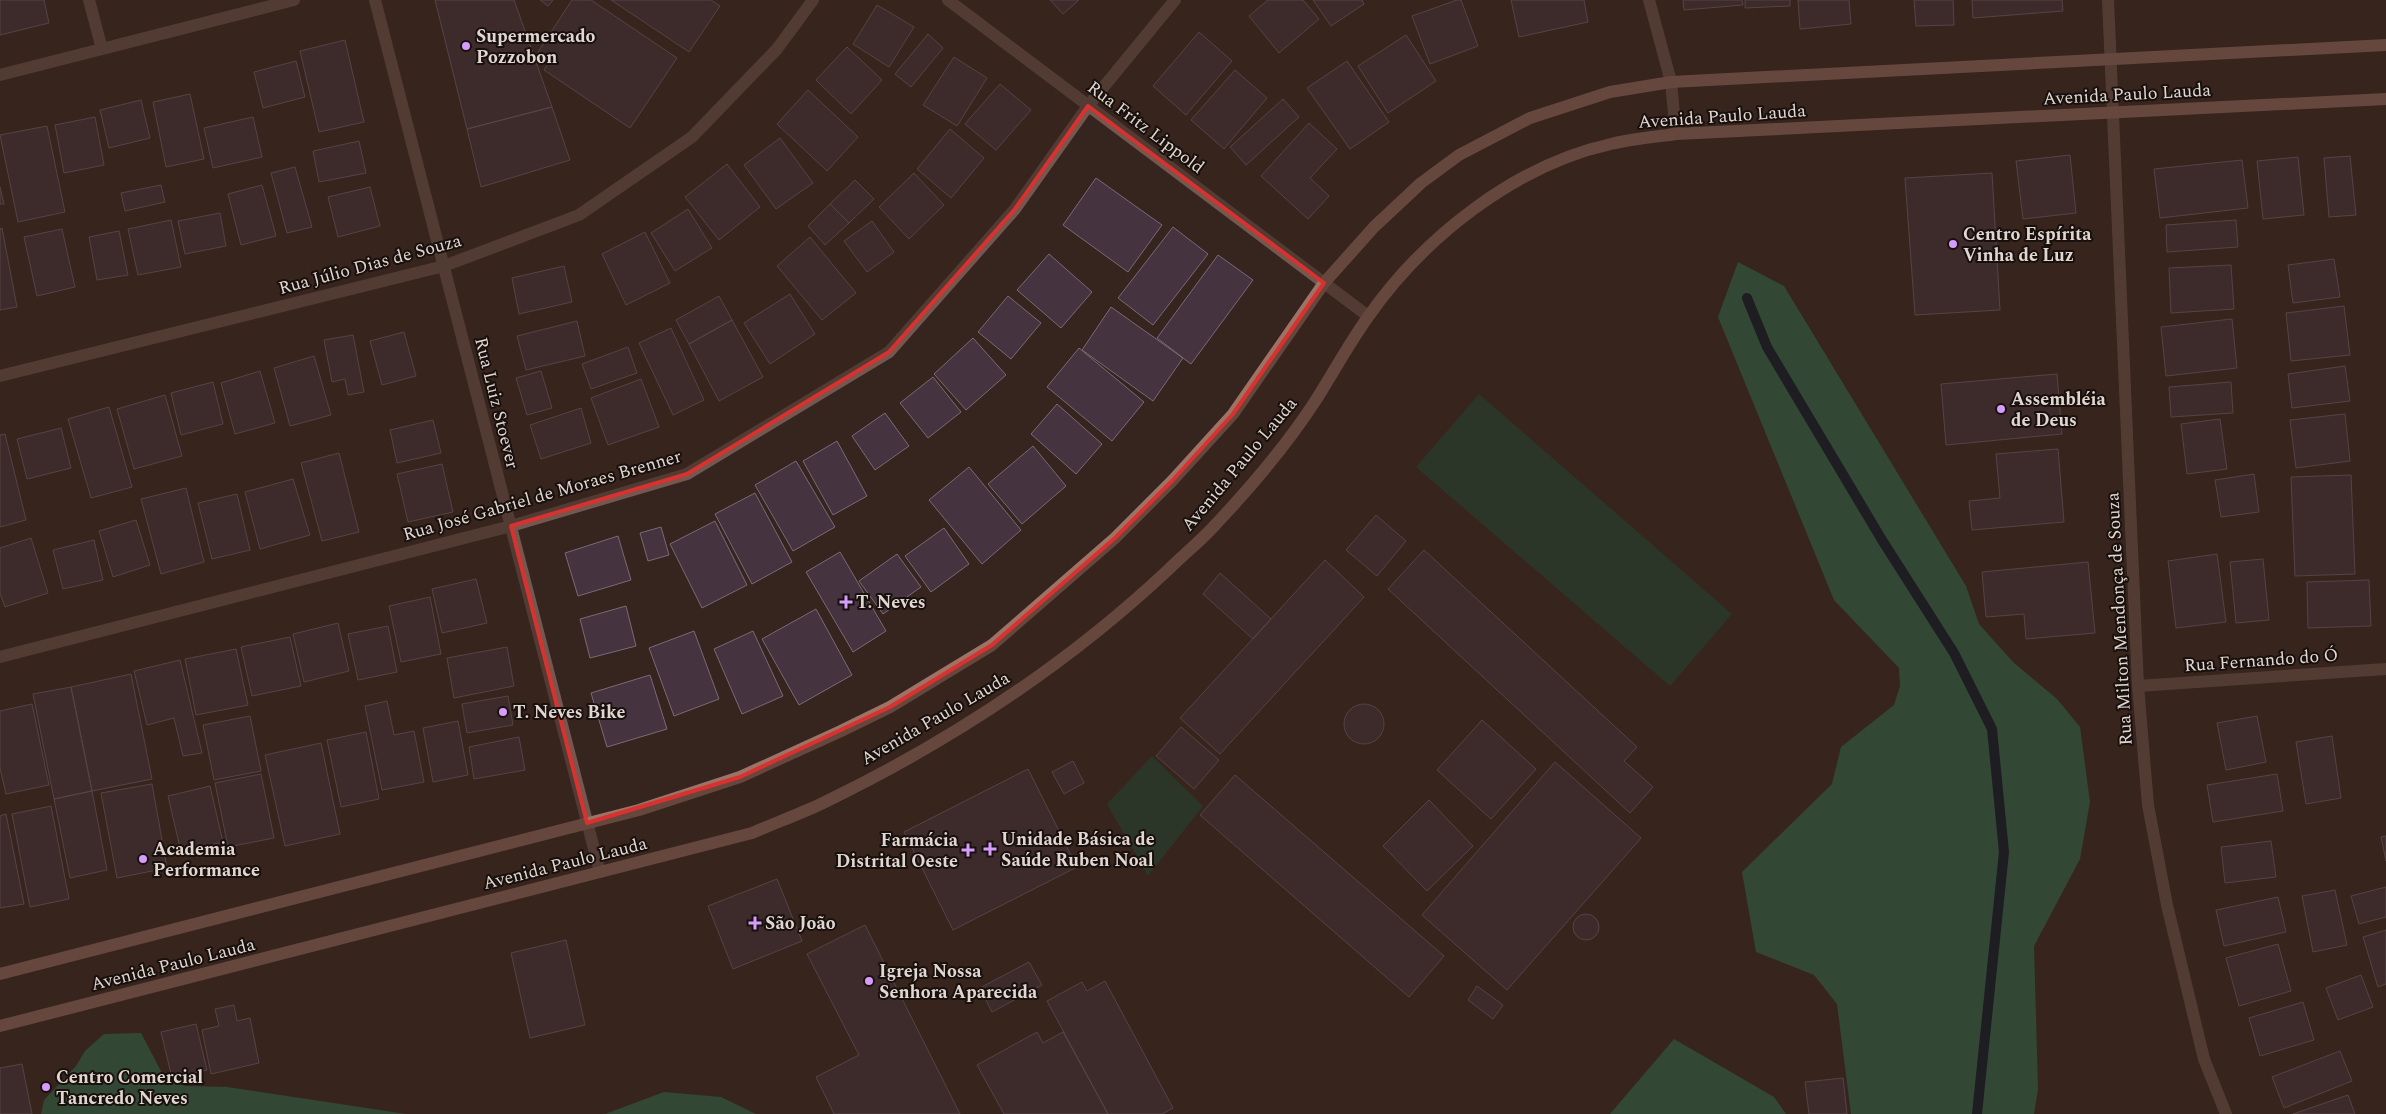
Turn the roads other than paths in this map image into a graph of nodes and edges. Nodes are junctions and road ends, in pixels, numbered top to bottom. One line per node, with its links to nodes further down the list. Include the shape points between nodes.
1 (89, 0): 10 (street)
2 (294, 0): 10 (street)
3 (375, 0): 18 (street, Rua Luiz Stoever)
4 (813, 0): 18 (street, Rua Júlio Dias de Souza, via 777,49 692,137 579,214)
5 (948, 0): 15 (street, Rua Fritz Lippold)
6 (1175, 0): 15 (street, Rua José Gabriel de Moraes Brenner)
7 (1649, 0): 13 (street)
8 (2108, 0): 11 (street)
9 (2386, 45): 11 (main road, Avenida Paulo Lauda)
10 (102, 49): 12 (street)
11 (2111, 59): 13 (main road, Avenida Paulo Lauda); 16 (street, Rua Milton Mendonça de Souza)
12 (0, 75)
13 (1671, 82): 17 (street); 19 (main road, Avenida Paulo Lauda, via 1610,92 1563,106 1530,118 1459,154 1421,183 1374,227)
14 (2386, 99): 16 (main road, Avenida Paulo Lauda)
15 (1088, 106): 19 (street, Rua Fritz Lippold); 22 (street, Rua José Gabriel de Moraes Brenner, via 1015,209 889,352 687,474)
16 (2113, 112): 17 (main road, Avenida Paulo Lauda); 25 (street, Rua Milton Mendonça de Souza)
17 (1676, 134): 20 (main road, Avenida Paulo Lauda, via 1610,144 1574,155 1487,198 1406,269)
18 (444, 266): 21 (street, Rua Júlio Dias de Souza); 22 (street, Rua Luiz Stoever)
19 (1324, 283): 20 (street, Rua Fritz Lippold); 26 (main road, Avenida Paulo Lauda, via 1233,414 1172,481 1115,538 992,645 890,707 740,777)
20 (1368, 316): 27 (main road, Avenida Paulo Lauda, via 1294,432 1216,525 1124,610 1012,696 931,745 823,803 752,833)
21 (0, 376)
22 (511, 526): 23 (street, Rua José Gabriel de Moraes Brenner); 26 (street, Rua Luiz Stoever)
23 (0, 657)
24 (2386, 669): 25 (street, Rua Fernando do Ó)
25 (2138, 686): 30 (street, Rua Milton Mendonça de Souza, via 2148,805 2167,905 2204,1060)
26 (587, 824): 27 (street, Rua Luiz Stoever); 28 (main road, Avenida Paulo Lauda)
27 (600, 872): 29 (main road, Avenida Paulo Lauda)
28 (0, 974)
29 (0, 1026)
30 (2226, 1114)

